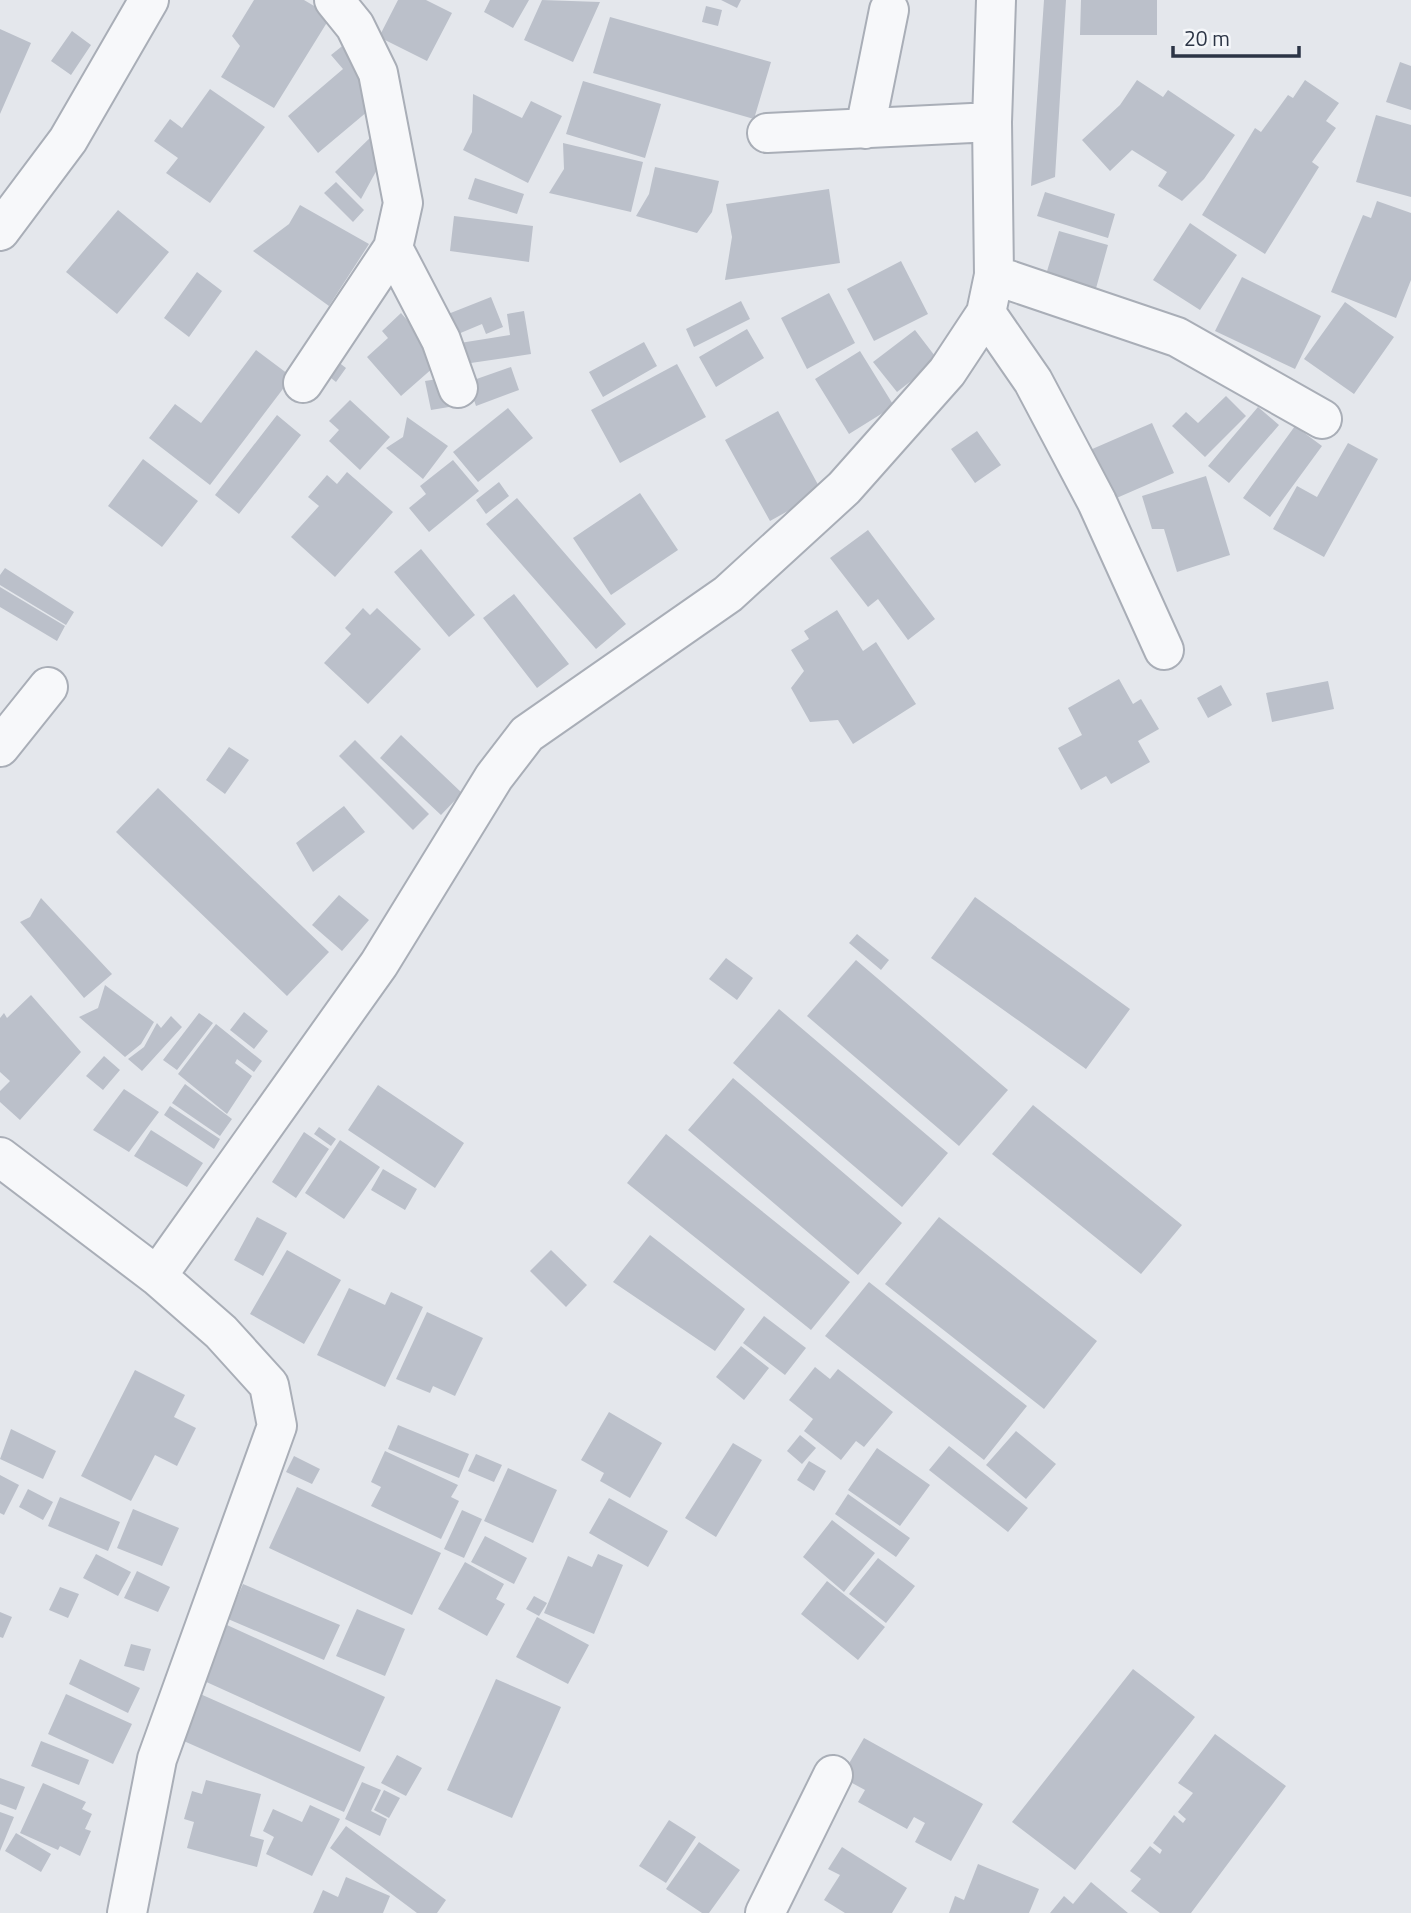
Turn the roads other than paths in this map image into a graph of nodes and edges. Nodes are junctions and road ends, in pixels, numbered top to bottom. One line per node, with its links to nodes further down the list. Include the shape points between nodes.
1 (149, 0): 8 (street, via 68,140)
2 (334, 0): 9 (street, via 355,26 378,73 403,203)
3 (996, 0): 5 (street)
4 (889, 10): 6 (street)
5 (992, 122): 6 (street); 10 (street)
6 (865, 129): 7 (street)
7 (767, 133)
8 (0, 231)
9 (393, 248): 12 (street); 13 (street, via 441,340)
10 (994, 275): 11 (street); 14 (street, via 1177,337)
11 (986, 313): 15 (street, via 1033,381 1097,502); 19 (street, via 947,372 834,497 728,594 527,734 494,777 379,964)
12 (303, 383)
13 (458, 388)
14 (1322, 419)
15 (1164, 650)
16 (48, 687): 17 (street)
17 (0, 747)
18 (0, 1157): 19 (street)
19 (157, 1276): 21 (street, via 221,1332 269,1385 277,1426 157,1759)
20 (833, 1775): 22 (street)
21 (127, 1913)
22 (765, 1913)

